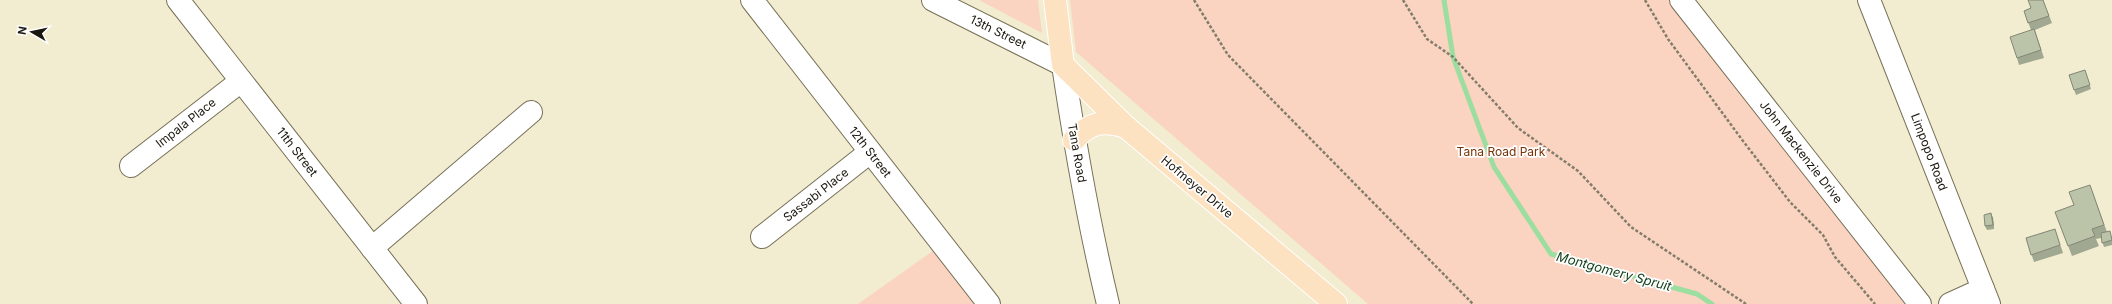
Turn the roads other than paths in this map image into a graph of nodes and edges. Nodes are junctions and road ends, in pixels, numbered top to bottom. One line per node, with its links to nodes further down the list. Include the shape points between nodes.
1 (178, 0): 8 (street, 11th Street)
2 (752, 0): 12 (street, 12th Street)
3 (933, 0): 7 (street, 13th Street)
4 (1055, 0): 7 (main road, Tana Road)
5 (1682, 0): 21 (street, John Mackenzie Drive)
6 (1869, 0): 16 (street, Limpopo Road)
7 (1063, 65): 10 (main road, Hofmeyer Drive); 11 (street, Tana Road)
8 (241, 81): 13 (street, Impala Place); 15 (street, 11th Street)
9 (531, 112): 15 (street)
10 (1126, 127): 11 (main road, via 1113,123 1096,124 1082,131); 20 (main road, Hofmeyer Drive)
11 (1074, 140): 19 (street, Tana Road)
12 (870, 152): 14 (street, Sassabi Place); 18 (street, 12th Street)
13 (131, 166)
14 (762, 237)
15 (372, 248): 17 (street, 11th Street)
16 (1986, 296): 22 (street)
17 (416, 304)
18 (989, 304)
19 (1108, 304)
20 (1336, 304)
21 (1920, 304)
22 (1950, 304)

